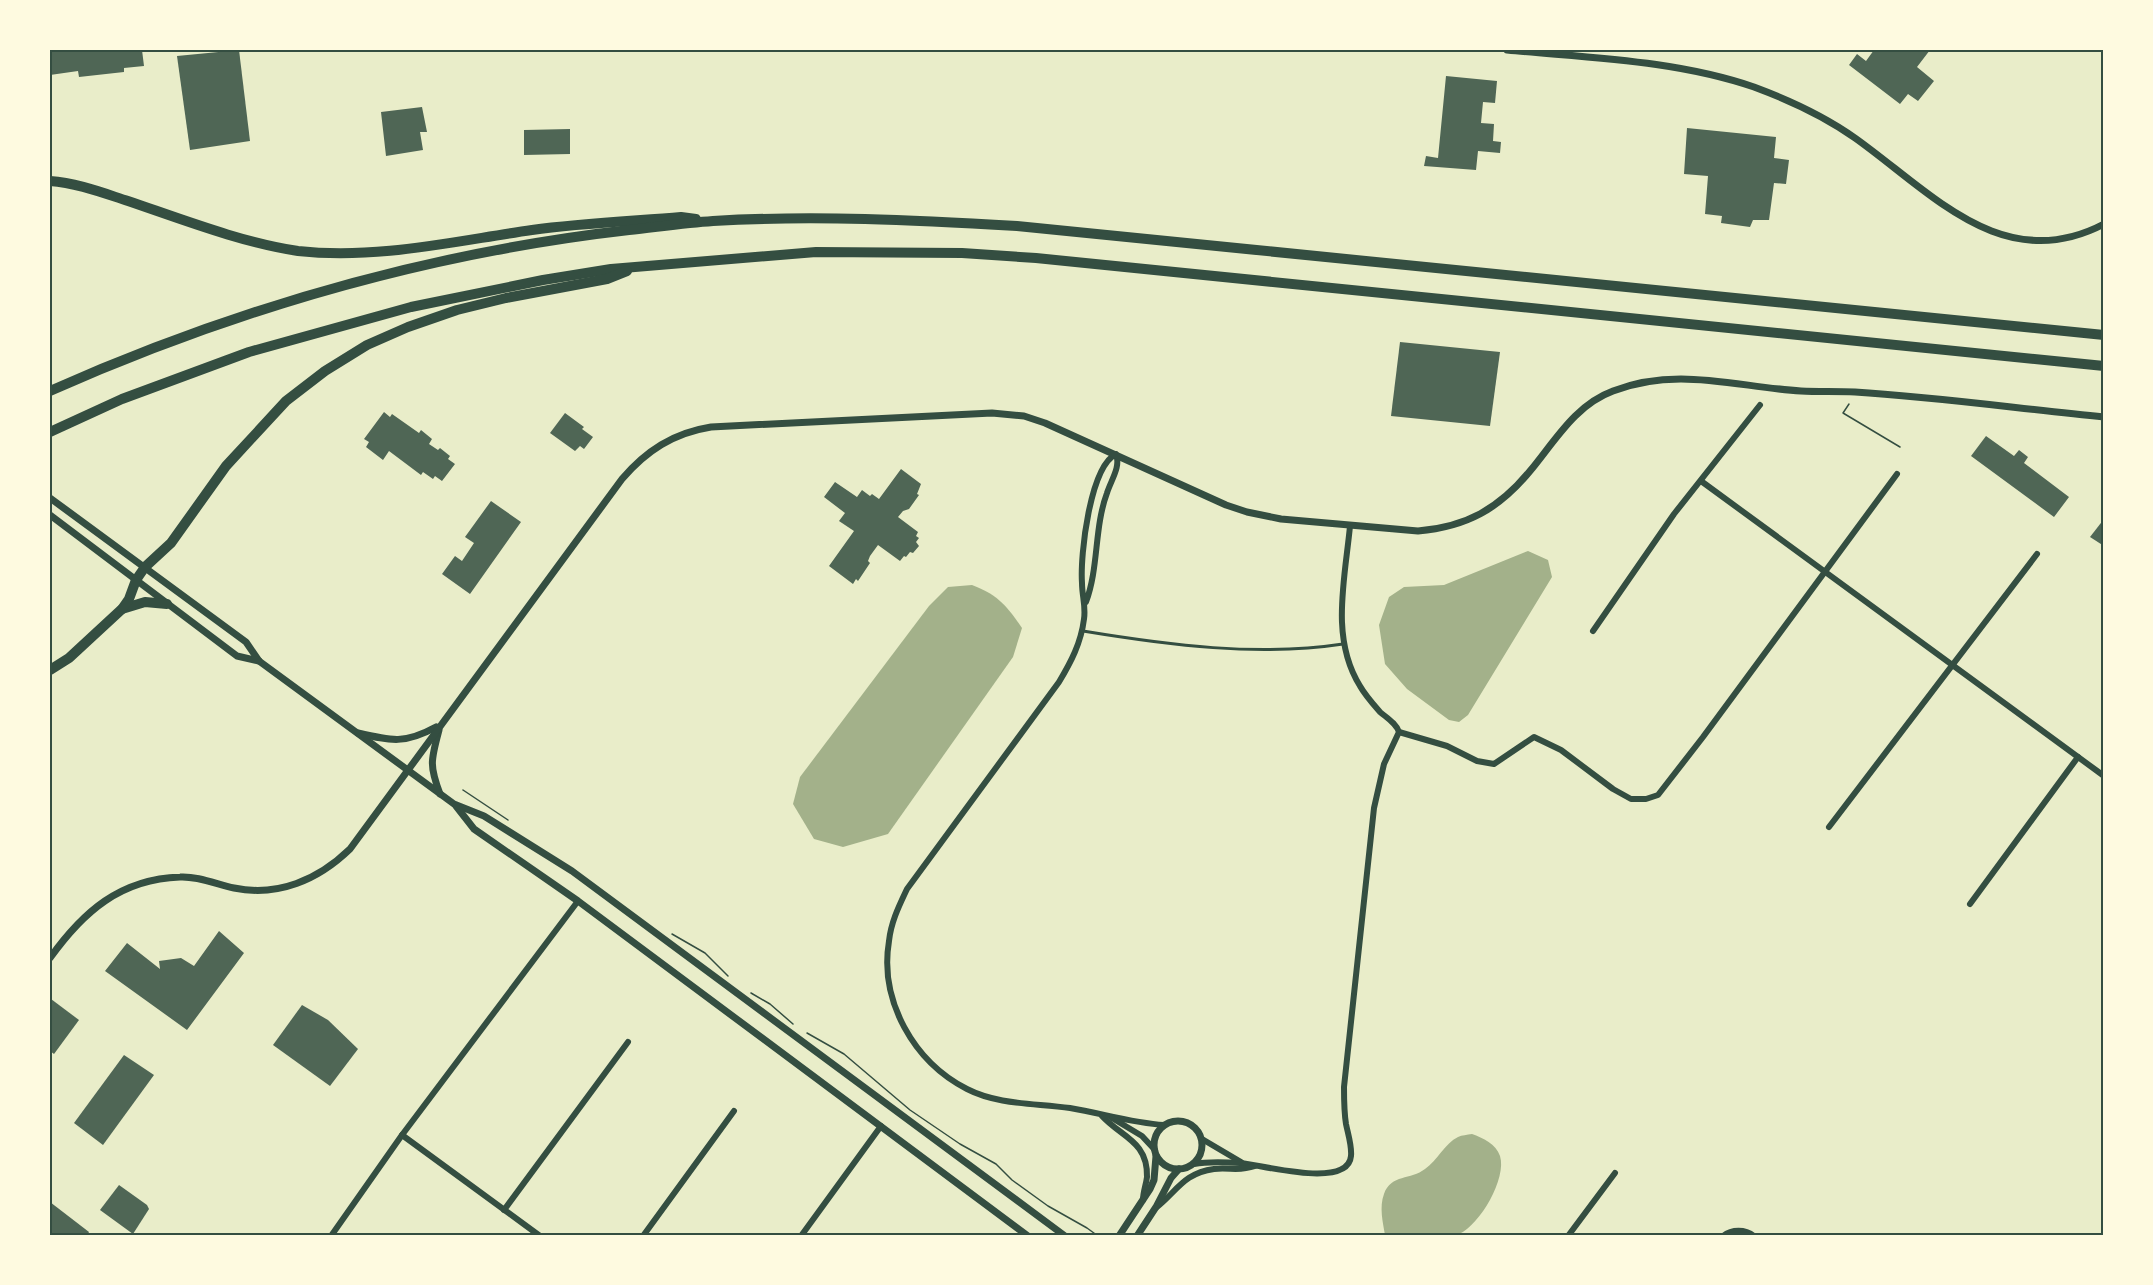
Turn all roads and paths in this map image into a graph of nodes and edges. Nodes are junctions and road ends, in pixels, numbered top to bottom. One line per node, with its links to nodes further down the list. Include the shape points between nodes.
1 (1507, 50): 4 (street, via 1689,69 1788,100 1854,137 1958,215 2000,235 2019,240 2051,240 2082,234)
2 (50, 181): 3 (highway, via 90,189 248,240 325,254 355,254 536,229 681,217)
3 (711, 221): 6 (highway, via 866,219 1017,226); 8 (highway, via 525,244 307,294 109,364)
4 (2103, 224)
5 (632, 269): 7 (highway, via 816,252 962,253); 12 (highway, via 611,269 478,292 360,320 228,360 122,399); 21 (highway, via 607,279 457,310 408,327 325,371 286,401 226,466 171,543)
6 (2103, 335)
7 (2103, 366)
8 (50, 391)
9 (1849, 404): 13 (path, via 1843,413)
10 (1760, 405): 16 (street)
11 (2103, 417): 19 (street, via 1858,392 1800,391 1677,377 1652,379 1611,392 1588,405 1571,419 1512,491 1490,510 1440,529)
12 (50, 432)
13 (1900, 447)
14 (1116, 454): 19 (street, via 1247,512); 24 (street, via 1118,466 1102,511 1093,584); 24 (street, via 1109,457 1098,477 1088,512 1082,584); 33 (street, via 1035,419 992,413 711,427 674,436 637,462 622,479)
15 (1898, 474): 22 (street)
16 (1701, 481): 22 (street); 28 (street)
17 (50, 498): 21 (street)
18 (50, 515): 23 (street)
19 (1350, 526): 29 (street, via 1341,623)
20 (2037, 554): 31 (street)
21 (145, 567): 23 (highway); 30 (street, via 246,642)
22 (1825, 571): 31 (street); 35 (street, via 1658,795 1631,799 1561,750 1534,737 1494,764)
23 (136, 580): 25 (street); 26 (highway)
24 (1086, 602): 27 (street)
25 (168, 604): 26 (highway, via 145,602); 30 (street, via 237,656)
26 (122, 609): 32 (highway, via 69,658)
27 (1083, 631): 29 (lane, via 1269,650); 54 (street, via 1059,682 908,889 892,925 887,959 892,998 907,1032 949,1078 991,1098)
28 (1593, 631)
29 (1344, 644): 35 (street, via 1359,685)
30 (259, 661): 34 (street)
31 (1953, 664): 36 (street); 43 (street)
32 (50, 670)
33 (440, 725): 34 (street, via 417,738 402,740); 37 (street); 40 (street, via 431,772)
34 (356, 732): 37 (street)
35 (1399, 732): 63 (street, via 1378,785 1372,821 1344,1087 1351,1156 1347,1166 1337,1171 1285,1171)
36 (2078, 757): 38 (street); 45 (street)
37 (407, 770): 40 (street); 47 (street, via 350,849 315,877 273,890 234,888 186,877 138,884 98,904)
38 (2103, 776)
39 (462, 790): 42 (path)
40 (440, 794): 41 (street)
41 (454, 804): 44 (street, via 474,829); 74 (street, via 484,816 572,871)
42 (508, 820)
43 (1829, 827)
44 (578, 901): 57 (street); 58 (street)
45 (1970, 904)
46 (669, 932): 48 (path, via 705,953)
47 (50, 958)
48 (730, 977)
49 (750, 992): 50 (path)
50 (794, 1024)
51 (801, 1030): 75 (path, via 844,1054 923,1120 990,1160 1048,1206)
52 (628, 1042): 68 (street)
53 (734, 1111): 71 (street)
54 (1101, 1115): 55 (street); 66 (street, via 1141,1152 1147,1175)
55 (1112, 1117): 56 (street); 60 (street, via 1142,1136)
56 (1164, 1125): 59 (street, via 1184,1121 1197,1129); 60 (street, via 1155,1139)
57 (881, 1126): 72 (street); 73 (street)
58 (402, 1135): 68 (street); 69 (street)
59 (1202, 1139): 61 (street); 62 (street, via 1202,1150)
60 (1155, 1153): 64 (street, via 1164,1164); 66 (street, via 1154,1180)
61 (1242, 1163): 62 (street); 63 (street)
62 (1194, 1164): 64 (street)
63 (1256, 1166): 67 (street, via 1242,1170 1212,1169 1191,1176)
64 (1179, 1169): 67 (street)
65 (1615, 1173): 78 (street)
66 (1143, 1202): 76 (street)
67 (1156, 1207): 77 (street)
68 (504, 1210): 70 (street)
69 (331, 1236)
70 (540, 1236)
71 (643, 1236)
72 (801, 1236)
73 (1028, 1236)
74 (1065, 1236)
75 (1098, 1236)
76 (1119, 1236)
77 (1137, 1236)
78 (1568, 1236)
79 (1723, 1236): 80 (street, via 1747,1231)
80 (1754, 1236)

